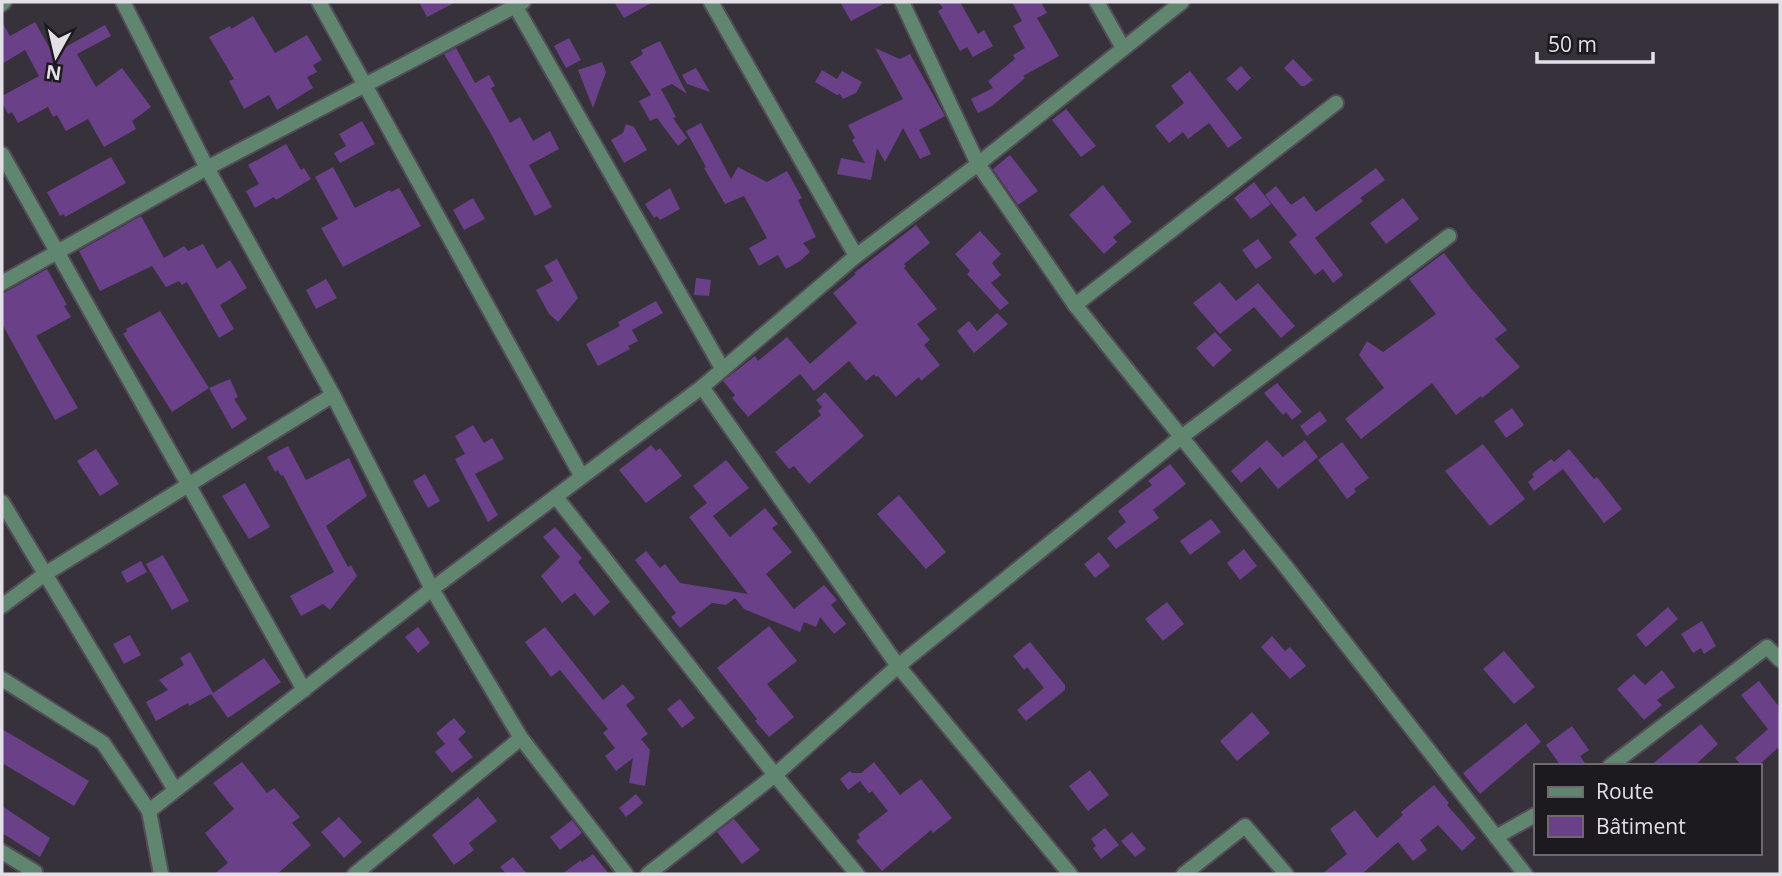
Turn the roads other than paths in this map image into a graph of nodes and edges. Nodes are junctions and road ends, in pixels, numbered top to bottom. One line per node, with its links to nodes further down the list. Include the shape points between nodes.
1 (122, 2): 13 (street)
2 (319, 2): 9 (street)
3 (710, 2): 16 (street)
4 (902, 2): 12 (street)
5 (1097, 2): 8 (street)
6 (1182, 2): 8 (street)
7 (517, 3): 9 (street); 19 (street)
8 (1123, 48): 12 (street)
9 (366, 86): 13 (street); 23 (street)
10 (1336, 103): 18 (street)
11 (2, 154): 15 (street)
12 (978, 164): 16 (street); 18 (street)
13 (207, 168): 15 (street); 21 (street)
14 (1449, 236): 22 (street)
15 (57, 250): 17 (street); 24 (street)
16 (856, 256): 19 (street)
17 (2, 283)
18 (1075, 305): 22 (street)
19 (722, 368): 20 (street)
20 (702, 387): 23 (street); 31 (street)
21 (333, 395): 24 (street); 28 (street)
22 (1180, 438): 31 (street); 40 (street)
23 (582, 477): 25 (street)
24 (189, 486): 27 (street); 33 (street)
25 (556, 497): 28 (street); 36 (street)
26 (2, 502): 27 (street)
27 (45, 573): 29 (street); 37 (street)
28 (432, 589): 33 (street); 34 (street)
29 (2, 606)
30 (1780, 660): 35 (street, via 1767,647)
31 (898, 666): 36 (street); 48 (street)
32 (2, 680): 38 (street, via 103,743)
33 (304, 690): 37 (street)
34 (521, 738): 44 (street); 45 (street)
35 (1613, 764)
36 (775, 775): 46 (street); 47 (street)
37 (175, 790): 38 (street)
38 (149, 811): 43 (street)
39 (1534, 815): 40 (street)
40 (1496, 837): 51 (street)
41 (2, 852): 42 (street)
42 (35, 872)
43 (161, 874)
44 (355, 874)
45 (626, 874)
46 (648, 874)
47 (856, 874)
48 (1070, 874)
49 (1184, 874): 50 (street, via 1245,826)
50 (1286, 874)
51 (1525, 874)

